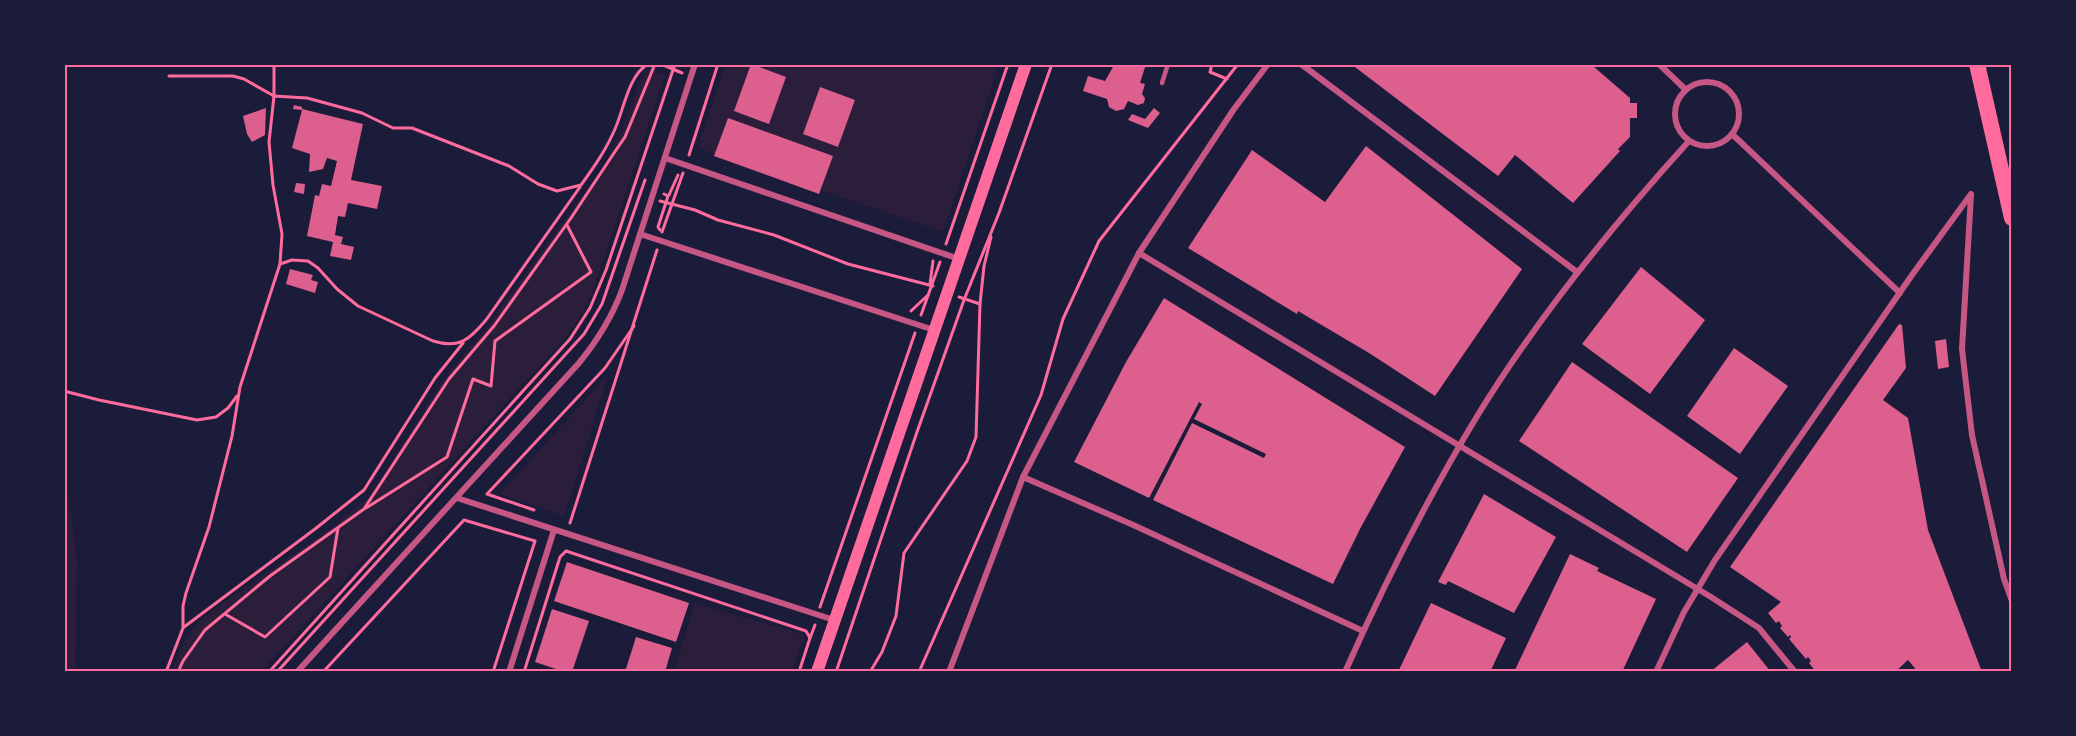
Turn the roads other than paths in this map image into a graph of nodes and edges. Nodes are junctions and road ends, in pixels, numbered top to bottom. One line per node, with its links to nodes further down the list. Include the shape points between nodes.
1 (695, 64): 12 (street)
2 (1026, 64): 16 (main road)
3 (1168, 64): 8 (lane)
4 (1268, 64): 15 (street)
5 (1301, 64): 17 (street)
6 (1659, 64): 9 (street)
7 (1977, 64): 13 (highway)
8 (1162, 83)
9 (1686, 90): 10 (street, via 1705,82 1725,87 1739,114); 11 (street, via 1679,98 1675,116 1677,126)
10 (1732, 134): 11 (street, via 1708,146); 18 (street)
11 (1689, 141): 17 (street)
12 (665, 158): 14 (street); 16 (street)
13 (2012, 218)
14 (640, 234): 19 (street, via 660,237); 22 (street, via 618,302 593,346)
15 (1140, 253): 20 (street); 21 (street)
16 (959, 260): 19 (main road)
17 (1577, 272): 20 (street, via 1519,352)
18 (1900, 293): 24 (street); 25 (street, via 1971,194 1962,349 1972,435)
19 (934, 330): 26 (main road)
20 (1460, 447): 24 (street); 27 (street, via 1417,522)
21 (1023, 477): 27 (street); 31 (street)
22 (457, 498): 23 (street); 28 (street)
23 (554, 530): 26 (street); 29 (street)
24 (1698, 589): 33 (street); 34 (street, via 1759,628)
25 (2012, 601)
26 (834, 620): 30 (main road)
27 (1363, 631): 32 (street)
28 (297, 672)
29 (509, 672)
30 (817, 672)
31 (949, 672)
32 (1345, 672)
33 (1656, 672)
34 (1795, 672)

